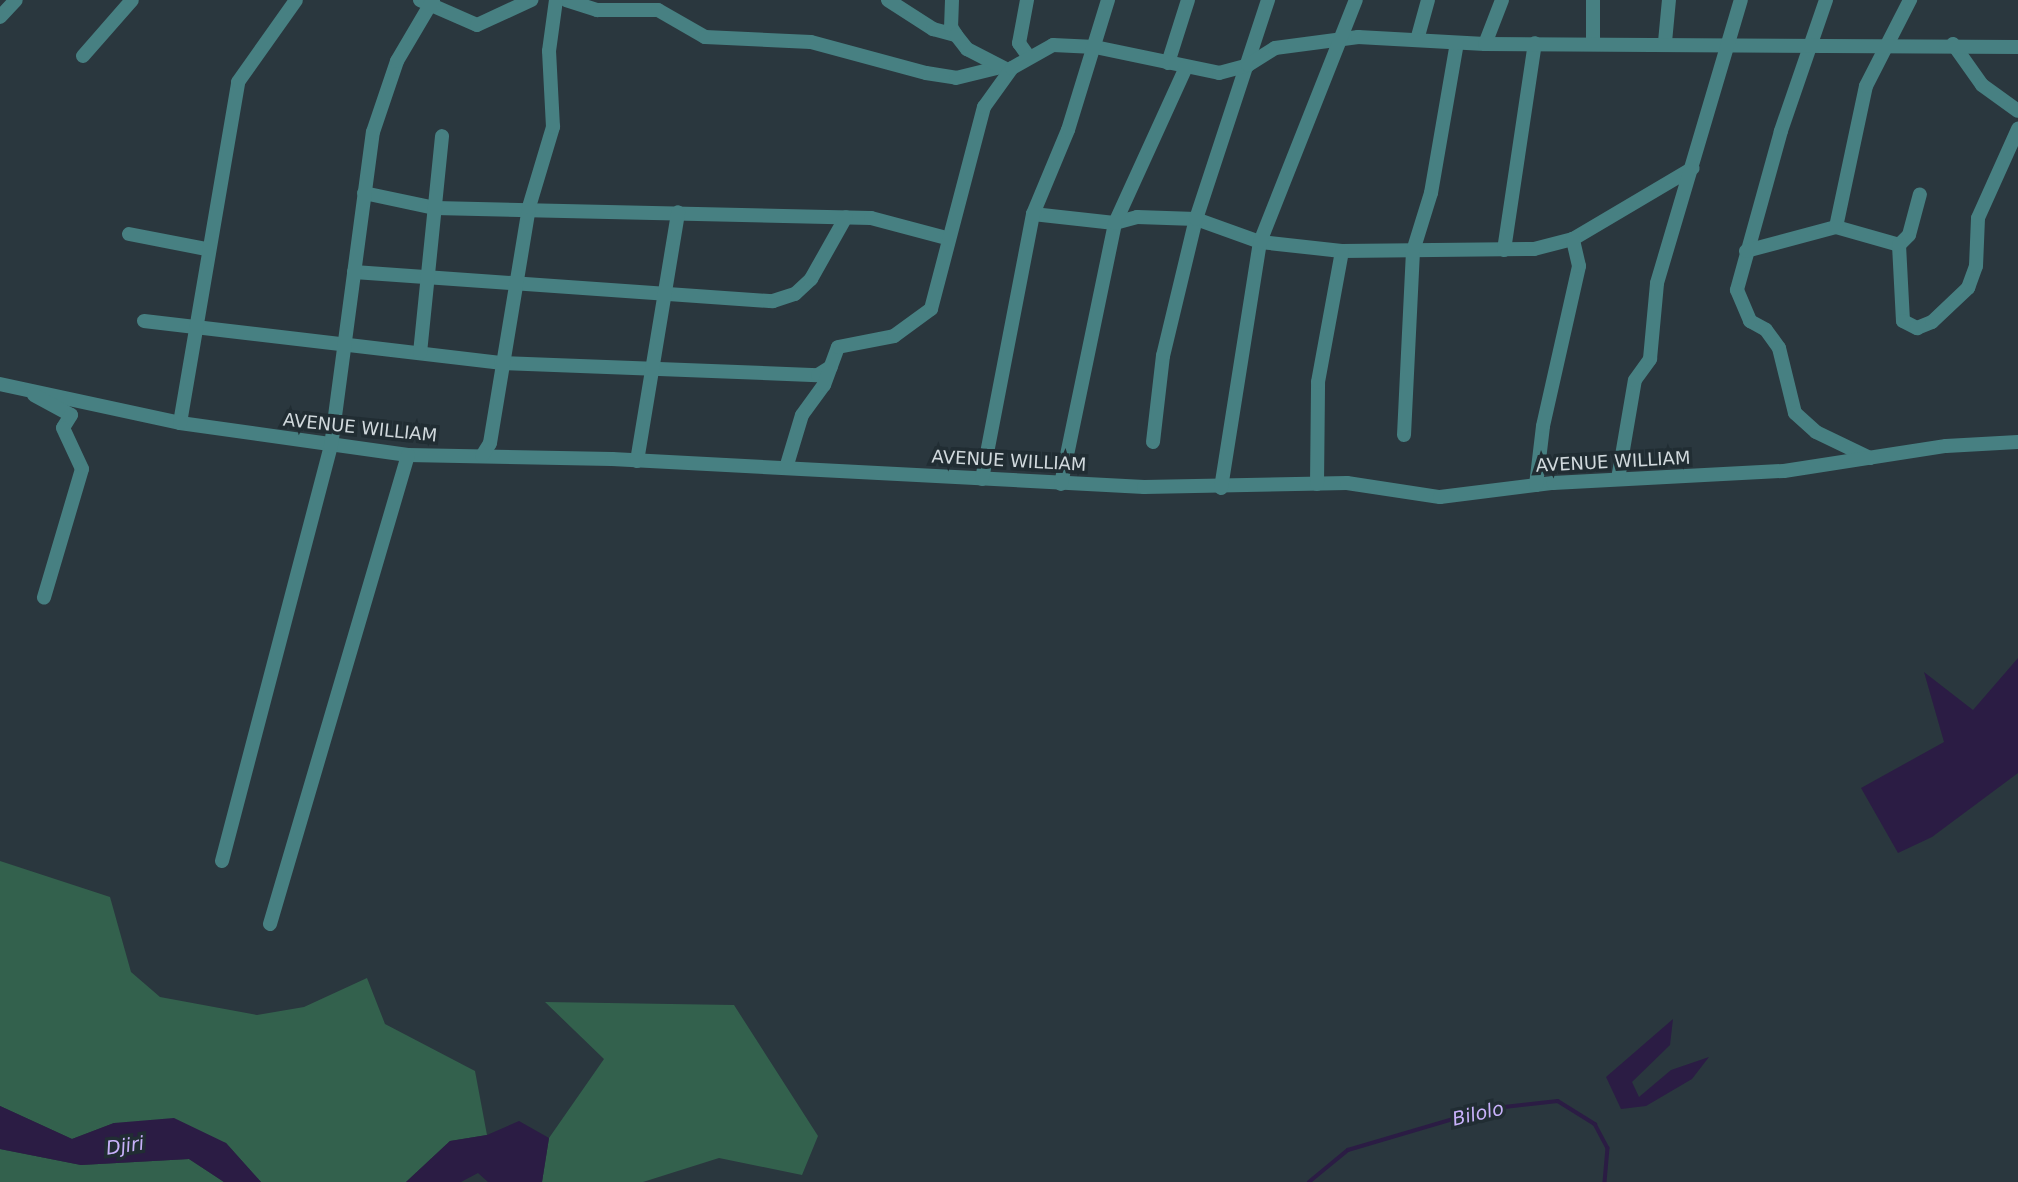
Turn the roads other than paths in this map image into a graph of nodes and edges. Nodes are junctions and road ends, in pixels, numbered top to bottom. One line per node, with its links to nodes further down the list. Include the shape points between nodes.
1 (16, 0): 23 (street)
2 (132, 0): 38 (street)
3 (296, 0): 64 (street, via 238,82)
4 (531, 0): 21 (street, via 477,25)
5 (556, 0): 52 (street, via 549,51 553,127)
6 (566, 0): 22 (street, via 597,10)
7 (888, 0): 24 (street, via 933,29)
8 (952, 0): 24 (street, via 951,27)
9 (1027, 0): 39 (street, via 1019,43)
10 (1108, 0): 36 (street)
11 (1188, 0): 40 (street)
12 (1268, 0): 41 (street)
13 (1356, 0): 25 (street)
14 (1428, 0): 26 (street)
15 (1502, 0): 32 (street)
16 (1593, 0): 31 (street)
17 (1669, 0): 28 (street)
18 (1741, 0): 27 (street)
19 (1826, 0): 33 (street)
20 (1910, 0): 35 (street)
21 (427, 2): 49 (street, via 382,99)
22 (625, 3): 43 (street, via 658,10 705,37 811,42 956,78)
23 (1, 16)
24 (956, 35): 43 (street)
25 (1341, 38): 26 (street); 41 (street, via 1275,48); 62 (street)
26 (1417, 40): 29 (street)
27 (1728, 41): 28 (street); 33 (street); 48 (street)
28 (1665, 42): 31 (street)
29 (1457, 43): 32 (street); 67 (street, via 1431,193)
30 (1535, 43): 31 (street); 32 (street); 65 (street)
31 (1593, 43)
32 (1485, 44)
33 (1812, 44): 35 (street); 68 (street)
34 (1954, 44): 35 (street); 37 (street); 45 (street, via 1982,85)
35 (1885, 45): 58 (street, via 1866,86)
36 (1095, 47): 39 (street, via 1053,45); 40 (street); 54 (street)
37 (2018, 47)
38 (83, 56)
39 (1028, 57): 44 (street)
40 (1168, 63): 42 (street)
41 (1248, 65): 42 (street, via 1219,73); 56 (street)
42 (1186, 67): 57 (street)
43 (996, 68): 44 (street)
44 (1012, 68): 60 (street, via 984,107)
45 (2018, 111)
46 (2018, 129): 63 (street, via 1978,218 1976,266 1968,288 1932,322 1917,328 1903,321)
47 (442, 136): 51 (street)
48 (1693, 168): 61 (street); 93 (street, via 1657,283 1650,359 1635,380)
49 (364, 193): 51 (street); 69 (street)
50 (1920, 194): 63 (street, via 1909,235)
51 (435, 208): 52 (street); 70 (street)
52 (529, 208): 53 (street); 71 (street)
53 (678, 212): 55 (street); 72 (street)
54 (1032, 214): 57 (street); 92 (street)
55 (846, 217): 60 (street); 72 (street, via 811,279 795,294 773,301)
56 (1196, 219): 57 (street, via 1137,217); 62 (street); 84 (street, via 1163,356)
57 (1115, 223): 94 (street)
58 (1836, 227): 63 (street); 68 (street)
59 (129, 234): 64 (street)
60 (946, 238): 78 (street, via 931,309 894,336 842,345)
61 (1573, 239): 65 (street, via 1534,249); 96 (street, via 1579,266 1543,426)
62 (1260, 242): 66 (street); 97 (street)
63 (1899, 244)
64 (206, 248): 74 (street)
65 (1504, 250): 67 (street)
66 (1342, 251): 67 (street); 95 (street, via 1318,382)
67 (1413, 251): 83 (street)
68 (1746, 251): 89 (street, via 1737,290 1740,306 1779,348 1795,413 1816,432)
69 (354, 272): 70 (street); 75 (street)
70 (430, 276): 71 (street); 76 (street)
71 (516, 282): 72 (street); 77 (street)
72 (667, 294): 79 (street)
73 (144, 321): 74 (street)
74 (197, 329): 75 (street); 82 (street)
75 (343, 344): 76 (street); 86 (street)
76 (420, 353): 77 (street)
77 (501, 363): 79 (street); 88 (street, via 491,443)
78 (832, 366): 79 (street, via 818,375); 91 (street, via 802,415)
79 (653, 369): 90 (street)
80 (0, 384): 81 (street, AVENUE WILLIAM)
81 (24, 390): 82 (street, AVENUE WILLIAM); 98 (street, via 71,415 63,428 82,469)
82 (180, 423): 86 (street, AVENUE WILLIAM)
83 (1404, 435)
84 (1153, 442)
85 (2018, 442): 89 (street, AVENUE WILLIAM)
86 (331, 446): 87 (street, AVENUE WILLIAM); 99 (street)
87 (408, 455): 88 (street, AVENUE WILLIAM); 100 (street)
88 (482, 456): 90 (street, AVENUE WILLIAM)
89 (1872, 458): 93 (street, AVENUE WILLIAM, via 1784,471)
90 (637, 461): 91 (street, AVENUE WILLIAM)
91 (786, 468): 92 (street, AVENUE WILLIAM)
92 (982, 479): 94 (street, AVENUE WILLIAM)
93 (1618, 479): 96 (street, AVENUE WILLIAM)
94 (1060, 484): 97 (street, AVENUE WILLIAM)
95 (1317, 484): 96 (street, AVENUE WILLIAM, via 1440,497); 97 (street, AVENUE WILLIAM)
96 (1536, 485)
97 (1222, 488)
98 (44, 597)
99 (222, 861)
100 (270, 924)

